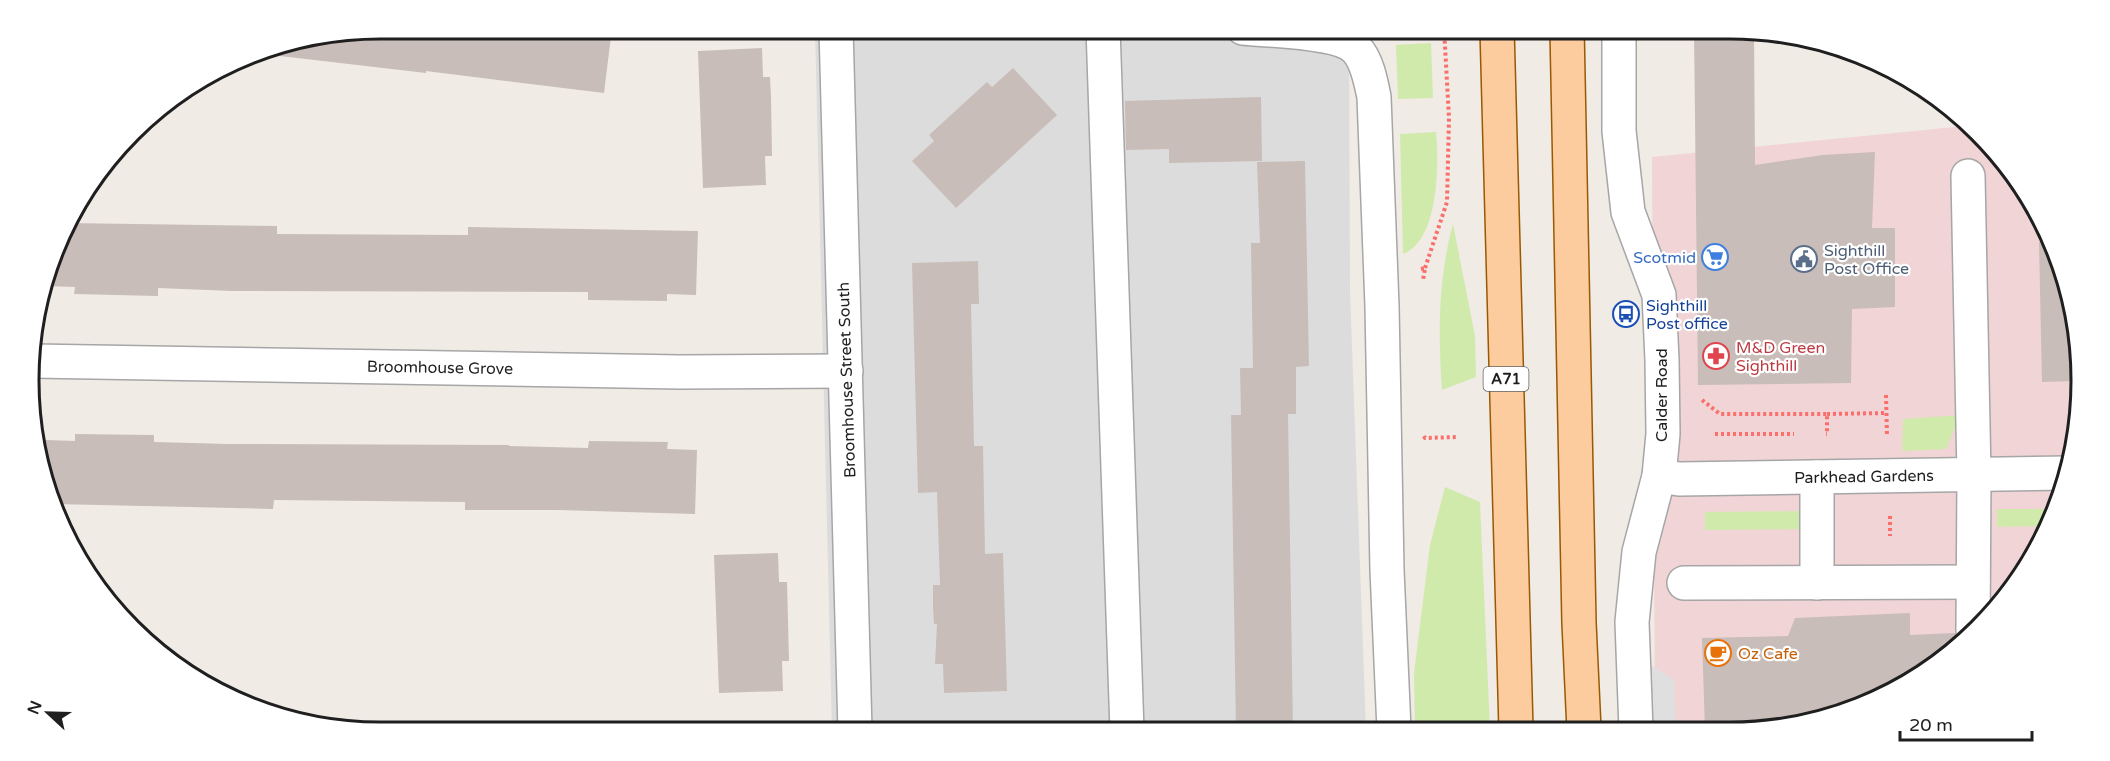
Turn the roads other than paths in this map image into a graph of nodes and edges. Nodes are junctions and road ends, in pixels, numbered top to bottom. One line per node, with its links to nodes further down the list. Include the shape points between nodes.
1 (836, 39): 10 (street, Broomhouse Street South)
2 (1103, 39): 20 (street)
3 (1338, 39): 4 (street, via 1350,44)
4 (1362, 39): 21 (street, via 1374,97)
5 (1497, 39): 22 (main road, A71)
6 (1567, 39): 23 (main road)
7 (1618, 39): 13 (street, Calder Road, via 1619,131 1628,212 1659,295 1663,434)
8 (1968, 176): 12 (street)
9 (40, 361): 10 (street, Broomhouse Grove, via 680,372)
10 (846, 371): 19 (street, Broomhouse Street South)
11 (2058, 473): 12 (street, Parkhead Gardens)
12 (1974, 475): 14 (street, Parkhead Gardens); 15 (street)
13 (1659, 476): 14 (street, Parkhead Gardens); 24 (street, Calder Road, via 1639,552 1632,622)
14 (1817, 477): 16 (street)
15 (1973, 582): 16 (street); 18 (street)
16 (1817, 583): 17 (street)
17 (1684, 584)
18 (1973, 620)
19 (855, 722)
20 (1126, 722)
21 (1394, 722)
22 (1516, 722)
23 (1584, 722)
24 (1636, 722)

